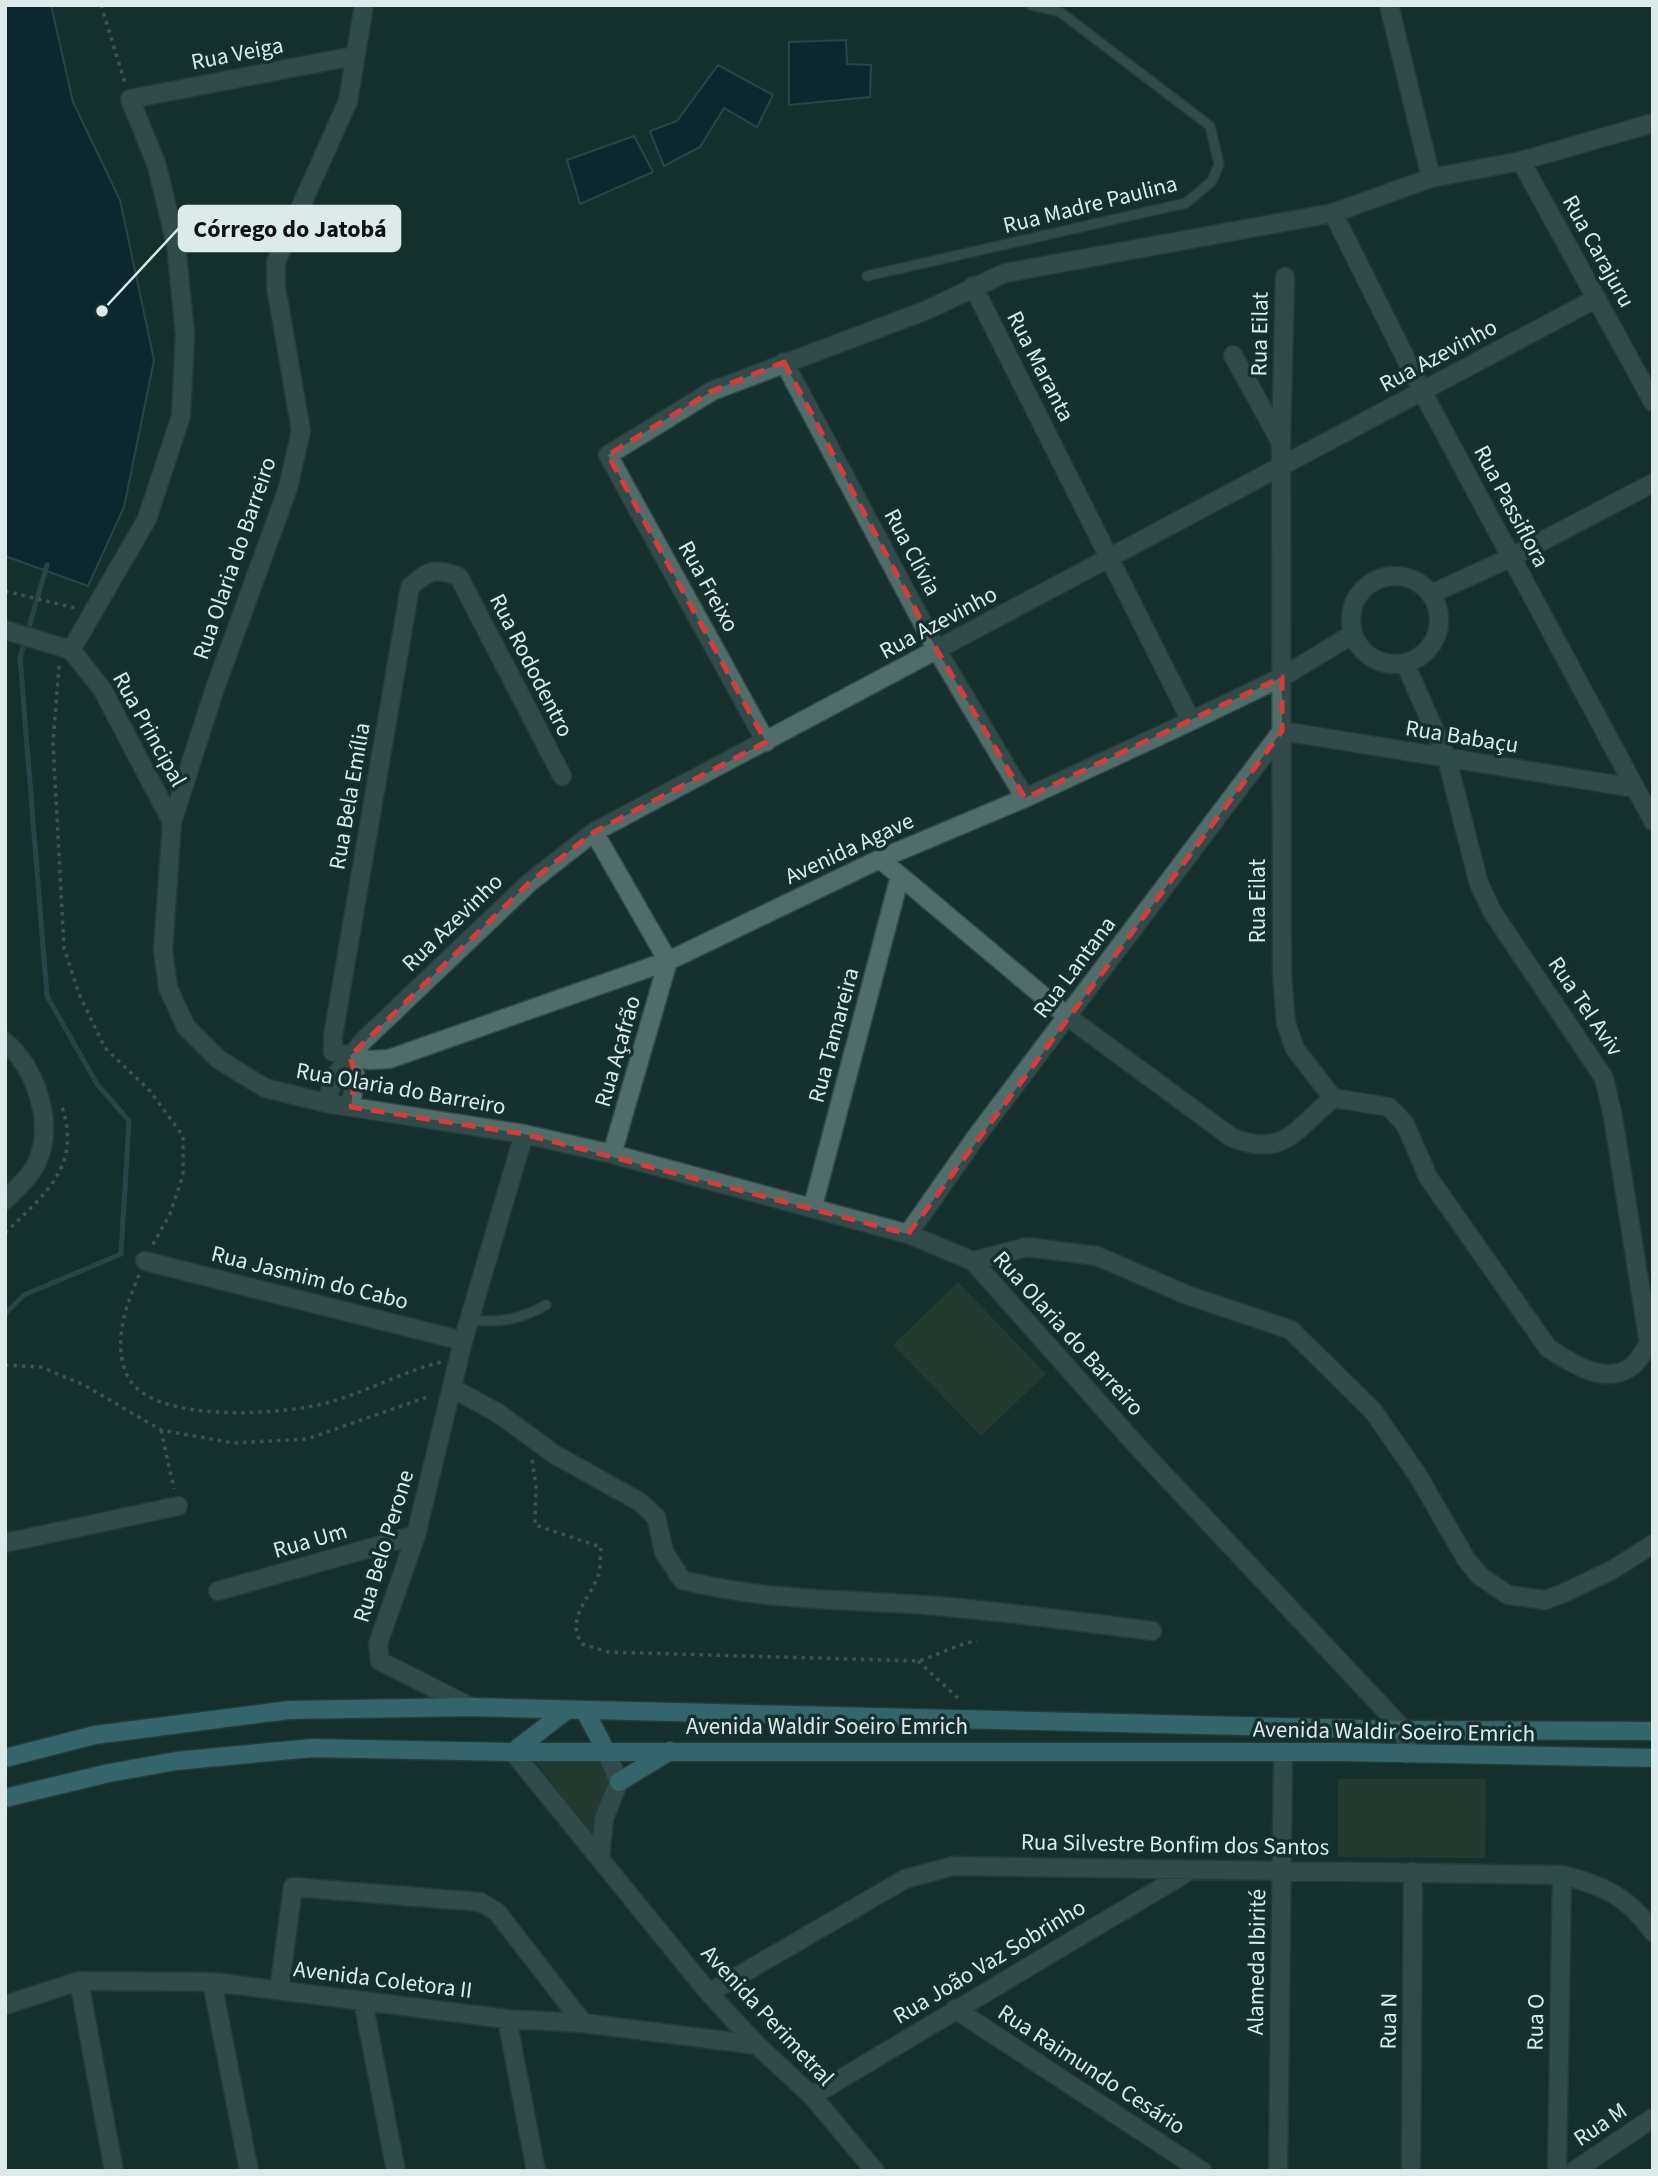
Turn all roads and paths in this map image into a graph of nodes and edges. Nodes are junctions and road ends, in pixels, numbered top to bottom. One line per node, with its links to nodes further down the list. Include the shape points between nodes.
1 (101, 5): 6 (path)
2 (364, 5): 5 (street, Rua Olaria do Barreiro)
3 (1031, 5): 11 (lane, Rua Madre Paulina, via 1060,12 1210,126 1219,164 1212,181 1186,203)
4 (1389, 5): 9 (street)
5 (354, 56): 6 (street, Rua Veiga); 42 (street, Rua Olaria do Barreiro, via 348,101 276,262 276,287 301,431 288,488)
6 (130, 99): 27 (street, via 157,166 176,245 185,334 181,416 147,519)
7 (1653, 122): 8 (street)
8 (1521, 161): 9 (street); 14 (street, Rua Carajuru)
9 (1431, 178): 10 (street)
10 (1333, 213): 13 (street, via 1045,264); 17 (street, Rua Passiflora)
11 (867, 276)
12 (1284, 277): 19 (street, Rua Eilat)
13 (973, 286): 16 (street, via 928,310); 23 (street, Rua Maranta)
14 (1597, 298): 17 (street, Rua Azevinho); 18 (street, Rua Carajuru)
15 (1233, 355): 19 (street)
16 (784, 362): 31 (street, Rua Clívia); 36 (street, Rua Freixo, via 712,391 608,455)
17 (1422, 391): 20 (street, Rua Azevinho); 22 (street, Rua Passiflora)
18 (1653, 402)
19 (1281, 443): 20 (street, Rua Eilat)
20 (1282, 464): 23 (street, Rua Azevinho); 33 (street, Rua Eilat)
21 (1653, 483): 22 (street)
22 (1512, 557): 26 (street); 39 (street, Rua Passiflora)
23 (1111, 558): 31 (street, Rua Azevinho); 34 (street, Rua Maranta)
24 (459, 577): 38 (street, Rua Rododentro); 49 (street, Rua Bela Emília, via 442,569 425,573 410,587 333,1036 333,1052)
25 (5, 591): 27 (path)
26 (1431, 594): 29 (street, via 1408,578 1380,578 1358,595 1352,608); 32 (street, via 1437,607 1436,636 1418,657)
27 (93, 612): 30 (street)
28 (5, 630): 30 (street)
29 (1353, 634): 32 (street, via 1359,646 1379,661); 33 (street, Avenida Agave)
30 (61, 647): 42 (street, Rua Principal, via 102,689); 58 (path, via 54,743 64,948 79,994 105,1048 150,1091 183,1136 183,1175 170,1214)
31 (937, 650): 36 (street, Rua Azevinho); 40 (street, Rua Clívia)
32 (1405, 663): 37 (street, Rua Tel Aviv)
33 (1282, 677): 34 (street, Avenida Agave); 35 (street, Rua Eilat)
34 (1191, 721): 40 (street, Avenida Agave)
35 (1282, 731): 37 (street, Rua Babaçu); 47 (street, Rua Lantana); 50 (street, Rua Eilat, via 1286,1023 1296,1049)
36 (766, 742): 43 (street, Rua Azevinho)
37 (1447, 759): 39 (street, Rua Babaçu); 50 (street, Rua Tel Aviv, via 1488,903 1604,1077 1649,1344 1631,1367 1606,1376 1577,1366 1548,1348 1428,1177 1405,1124 1389,1107)
38 (562, 776)
39 (1634, 788): 41 (street, Rua Passiflora)
40 (1025, 798): 44 (street, Avenida Agave)
41 (1653, 821)
42 (172, 822): 51 (street, Rua Olaria do Barreiro, via 163,949 169,988 186,1027 218,1059 265,1088)
43 (594, 832): 46 (street); 49 (street, Rua Azevinho, via 530,882)
44 (880, 859): 45 (street); 46 (street, Avenida Agave)
45 (900, 876): 47 (street); 56 (street, Rua Tamareira)
46 (668, 961): 49 (street, Avenida Agave, via 389,1059); 54 (street, Rua Açafrão)
47 (1068, 1017): 50 (street, via 1231,1137 1254,1147 1278,1145); 57 (street, Rua Lantana)
48 (5, 1042): 55 (street, via 36,1085 43,1136 31,1174)
49 (349, 1056): 51 (street, Rua Azevinho, via 334,1076); 52 (street, via 355,1075)
50 (1333, 1098)
51 (326, 1103): 52 (street, Rua Olaria do Barreiro)
52 (351, 1107): 53 (street, Rua Olaria do Barreiro)
53 (524, 1134): 54 (street, Rua Olaria do Barreiro); 61 (street, Rua Belo Perone)
54 (612, 1154): 56 (street, Rua Olaria do Barreiro)
55 (5, 1200)
56 (813, 1206): 57 (street, Rua Olaria do Barreiro)
57 (908, 1234): 59 (street, Rua Olaria do Barreiro)
58 (145, 1261): 62 (street, Rua Jasmim do Cabo); 62 (path, via 125,1309 120,1351 127,1376 147,1394 177,1408 260,1414 330,1402)
59 (973, 1261): 70 (street, via 1027,1247 1097,1256 1187,1295 1291,1330 1373,1411 1417,1474 1466,1559 1480,1576 1508,1595 1545,1600 1612,1570); 78 (street, Rua Olaria do Barreiro, via 1138,1447)
60 (546, 1305): 61 (lane, via 507,1322)
61 (470, 1320): 62 (street, Rua Belo Perone)
62 (461, 1350): 64 (street, Rua Belo Perone)
63 (5, 1365): 65 (path, via 41,1367 85,1385)
64 (452, 1388): 65 (path, via 307,1439 233,1443); 66 (street); 68 (street, Rua Belo Perone)
65 (161, 1430): 67 (path)
66 (528, 1433): 72 (street, via 554,1454 640,1502 656,1517 664,1552 682,1580 804,1601 976,1609); 74 (path, via 536,1486 535,1525 601,1547 598,1577 575,1627 582,1644 608,1652)
67 (178, 1506): 69 (street)
68 (416, 1535): 71 (street, Rua Um); 75 (street, Rua Belo Perone, via 379,1644 380,1661)
69 (5, 1543)
70 (1653, 1544)
71 (218, 1591)
72 (1152, 1630)
73 (977, 1641): 74 (path)
74 (918, 1661): 77 (path, via 946,1690)
75 (471, 1707): 76 (main road, Avenida Waldir Soeiro Emrich); 85 (main road, Avenida Waldir Soeiro Emrich, via 289,1710 95,1735)
76 (576, 1711): 77 (main road, Avenida Waldir Soeiro Emrich); 81 (main road); 82 (main road)
77 (987, 1720): 78 (main road, Avenida Waldir Soeiro Emrich)
78 (1404, 1730): 79 (main road, Avenida Waldir Soeiro Emrich); 84 (street)
79 (1653, 1731)
80 (672, 1750): 81 (main road, Avenida Waldir Soeiro Emrich); 83 (main road, Avenida Waldir Soeiro Emrich); 87 (main road)
81 (606, 1751): 82 (main road, Avenida Waldir Soeiro Emrich); 87 (street)
82 (513, 1752): 88 (main road, Avenida Waldir Soeiro Emrich, via 312,1748 176,1761); 89 (street, Avenida Perimetral)
83 (1283, 1754): 84 (main road, Avenida Waldir Soeiro Emrich); 91 (street, Alameda Ibirité)
84 (1407, 1754): 86 (main road, Avenida Waldir Soeiro Emrich)
85 (5, 1758)
86 (1653, 1758)
87 (619, 1782): 89 (street, via 604,1818)
88 (5, 1798)
89 (600, 1859): 98 (street, Avenida Perimetral)
90 (1192, 1870): 91 (street, Rua Silvestre Bonfim dos Santos); 98 (street, Rua Silvestre Bonfim dos Santos, via 953,1866 905,1878); 101 (street, Rua João Vaz Sobrinho)
91 (1281, 1870): 92 (street, Rua Silvestre Bonfim dos Santos); 113 (street, Alameda Ibirité)
92 (1413, 1872): 93 (street, Rua Silvestre Bonfim dos Santos); 114 (street, Rua N)
93 (1562, 1875): 94 (street, Rua Silvestre Bonfim dos Santos, via 1602,1885 1630,1905); 115 (street, Rua O)
94 (1653, 1932)
95 (79, 1981): 96 (street, Avenida Coletora II); 100 (street, Avenida Coletora II); 108 (street)
96 (212, 1982): 97 (street, Avenida Coletora II); 109 (street)
97 (279, 1990): 99 (street, Avenida Coletora II); 103 (street, via 293,1887 480,1902 497,1912)
98 (709, 1993): 104 (street, Avenida Perimetral)
99 (363, 2001): 102 (street, Avenida Coletora II); 110 (street)
100 (5, 2006)
101 (955, 2009): 105 (street, Rua João Vaz Sobrinho); 112 (street, Rua Raimundo Cesário)
102 (507, 2019): 103 (street, Avenida Coletora II); 107 (street)
103 (583, 2023): 104 (street, Avenida Coletora II)
104 (757, 2045): 105 (street, Avenida Perimetral)
105 (812, 2096): 111 (street, Avenida Perimetral)
106 (1653, 2118): 116 (street, Rua M)
107 (531, 2168)
108 (114, 2171)
109 (249, 2171)
110 (396, 2171)
111 (875, 2171)
112 (1202, 2171)
113 (1278, 2171)
114 (1411, 2171)
115 (1557, 2171)
116 (1574, 2171)

